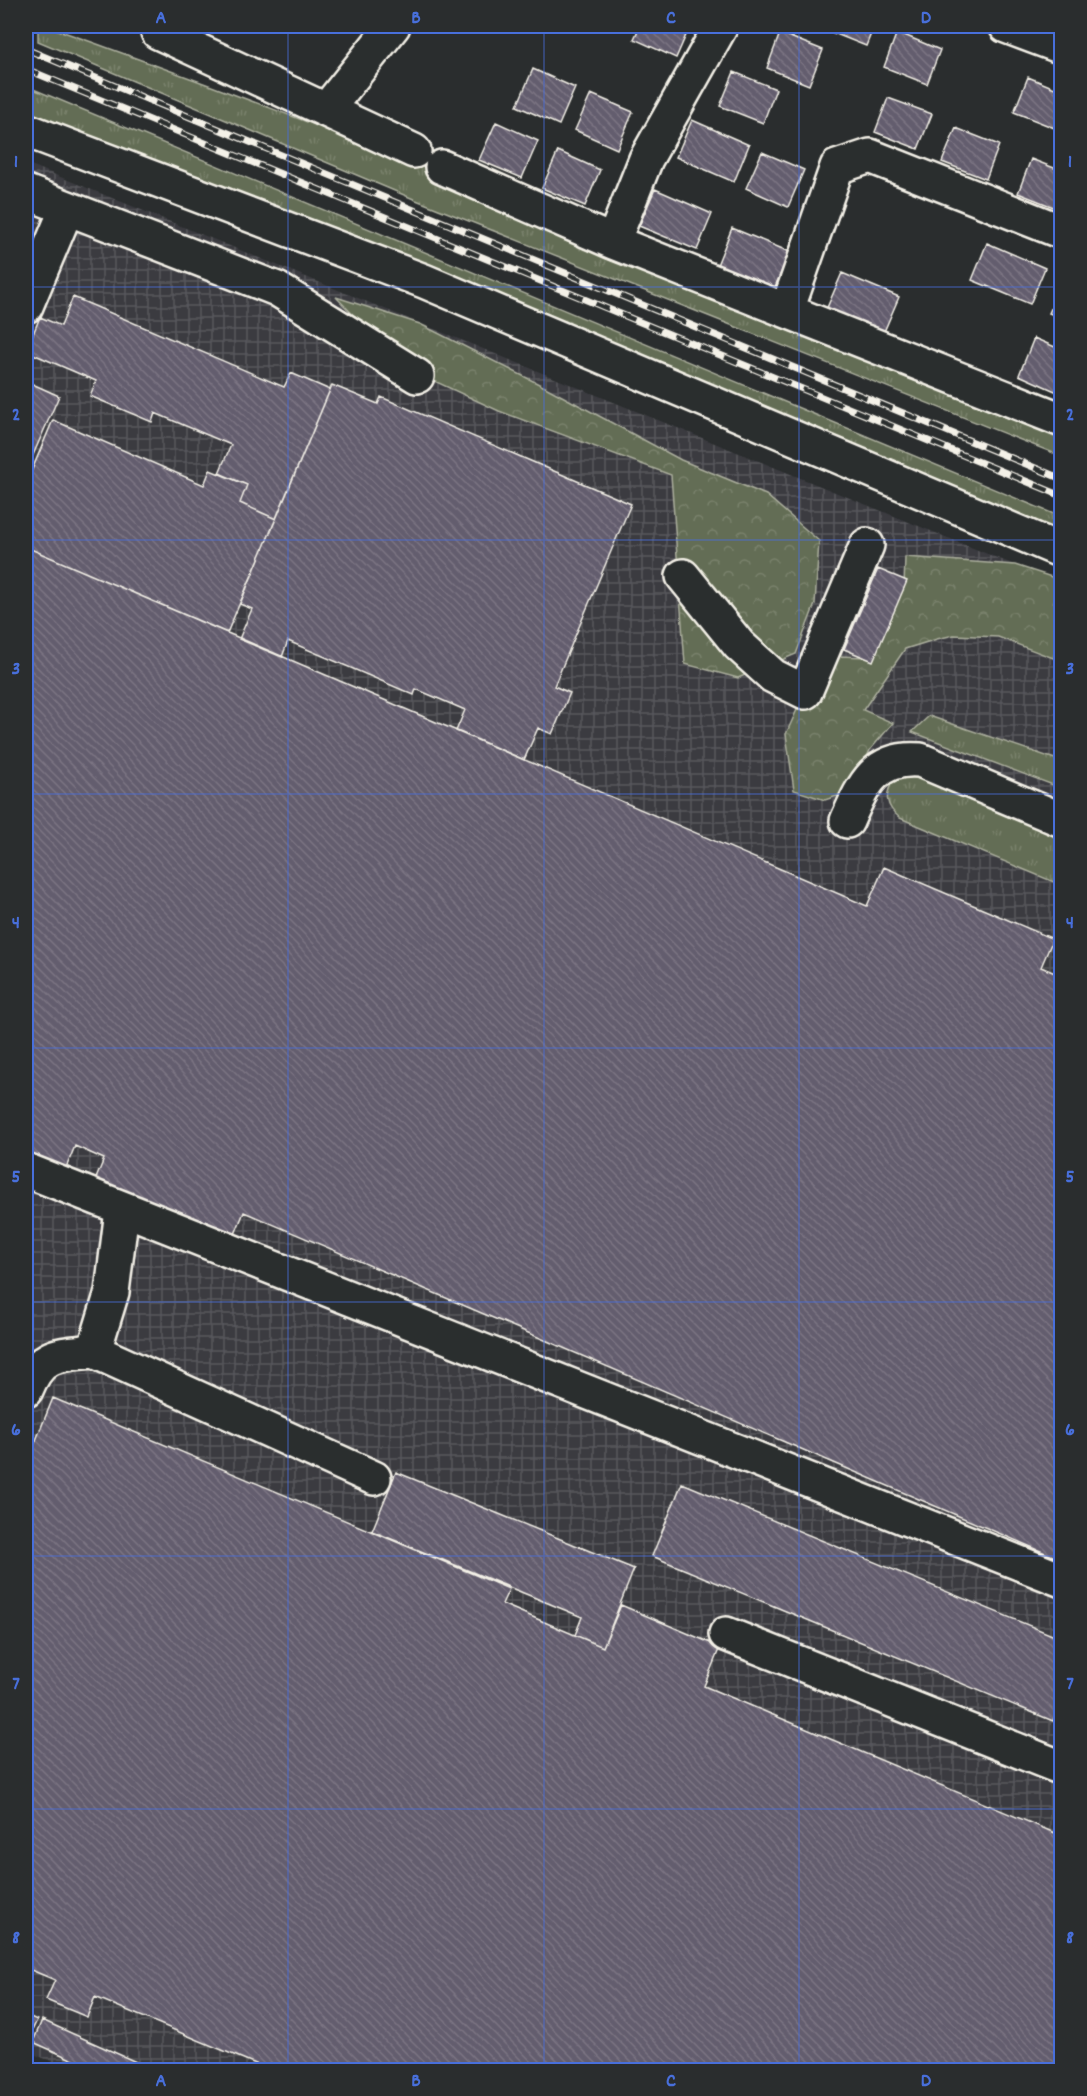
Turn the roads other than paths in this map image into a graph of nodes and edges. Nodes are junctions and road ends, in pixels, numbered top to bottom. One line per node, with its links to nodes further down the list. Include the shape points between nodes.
1 (163, 26): 6 (street, via 158,32)
2 (393, 26): 6 (street)
3 (721, 26): 11 (street, via 646,159)
4 (1006, 26): 5 (street)
5 (1062, 47)
6 (327, 109): 11 (street)
7 (26, 130): 17 (street, via 424,281)
8 (26, 192): 9 (street)
9 (67, 208): 12 (street); 14 (street, via 277,289)
10 (1062, 232): 13 (street, via 870,156 837,166)
11 (613, 242): 13 (street)
12 (26, 306)
13 (786, 310): 15 (street)
14 (417, 376)
15 (1062, 420)
16 (867, 545): 18 (street, via 805,692 773,676 739,645)
17 (1062, 551)
18 (683, 576)
19 (1062, 820): 20 (street, via 920,760 902,759 887,763 871,777)
20 (847, 821)
21 (26, 1170): 22 (street)
22 (122, 1210): 23 (street, via 112,1292); 26 (street)
23 (94, 1351): 24 (street, via 52,1355 32,1376); 25 (street)
24 (26, 1390)
25 (374, 1478)
26 (1062, 1580)
27 (726, 1634): 28 (street)
28 (1062, 1768)

